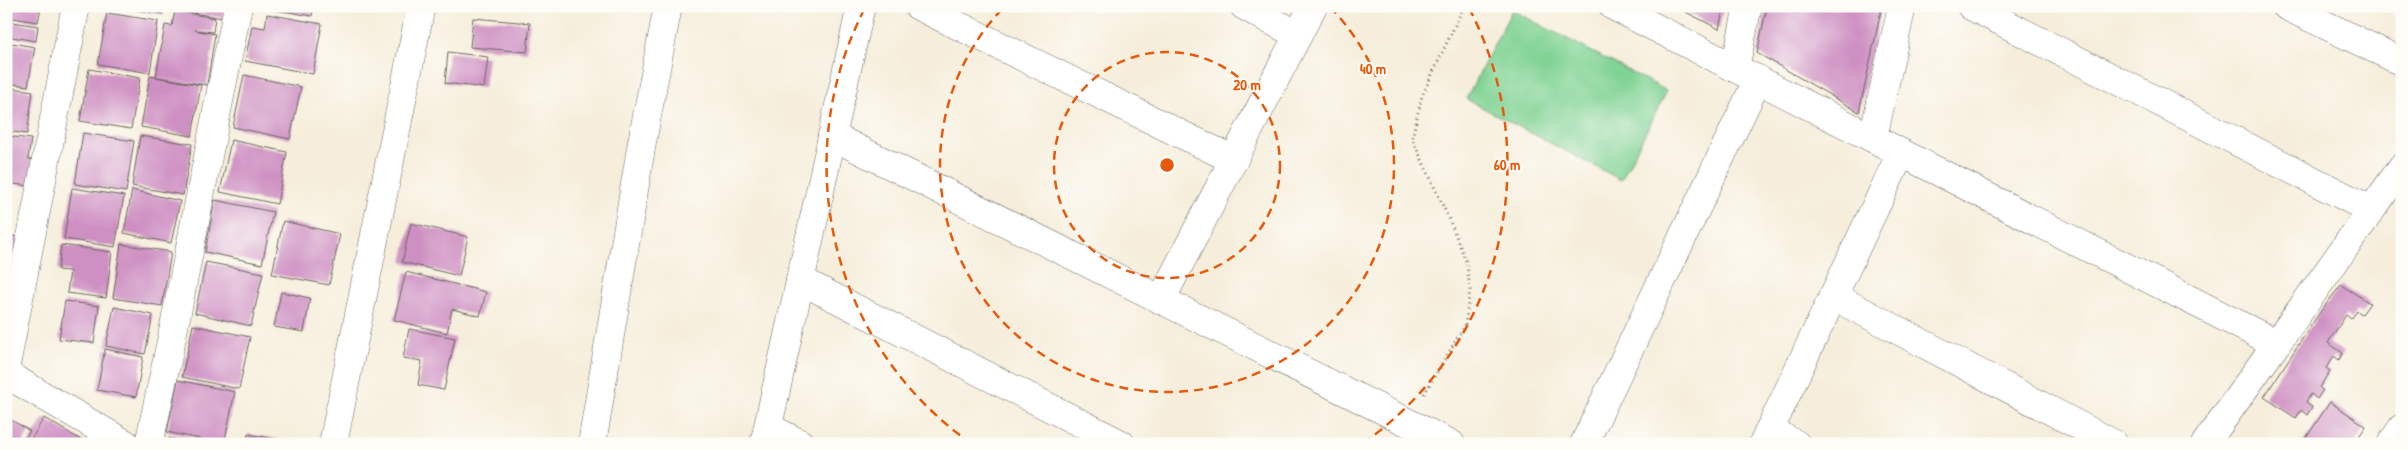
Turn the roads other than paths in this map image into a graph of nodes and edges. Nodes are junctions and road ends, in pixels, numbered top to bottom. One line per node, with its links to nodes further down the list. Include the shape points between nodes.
1 (76, 6): 27 (street)
2 (238, 6): 34 (street)
3 (421, 6): 35 (street)
4 (668, 6): 36 (street)
5 (860, 6): 17 (street)
6 (918, 6): 20 (street)
7 (1244, 6): 14 (street)
8 (1313, 6): 14 (street)
9 (1613, 6): 16 (street)
10 (1748, 6): 16 (street)
11 (1902, 6): 18 (street)
12 (1971, 6): 22 (street)
13 (2286, 6): 15 (street)
14 (1298, 35): 20 (street)
15 (2402, 62)
16 (1746, 74): 18 (street); 40 (street)
17 (832, 136): 23 (street); 25 (street)
18 (1873, 138): 19 (street)
19 (1901, 152): 24 (street); 26 (street)
20 (1234, 160): 25 (street)
21 (2402, 167): 22 (street)
22 (2371, 210): 26 (street)
23 (800, 280): 31 (street); 38 (street)
24 (1833, 296): 32 (street); 42 (street)
25 (1161, 300): 30 (street)
26 (2275, 343): 43 (street)
27 (6, 365)
28 (6, 374): 33 (street)
29 (2402, 428): 44 (street)
30 (1402, 433): 39 (street)
31 (766, 435): 37 (street)
32 (1766, 437): 41 (street)
33 (126, 444)
34 (149, 444)
35 (333, 444)
36 (592, 444)
37 (801, 444)
38 (1121, 444)
39 (1451, 444)
40 (1584, 444)
41 (1796, 444)
42 (2114, 444)
43 (2205, 444)
44 (2391, 444)

